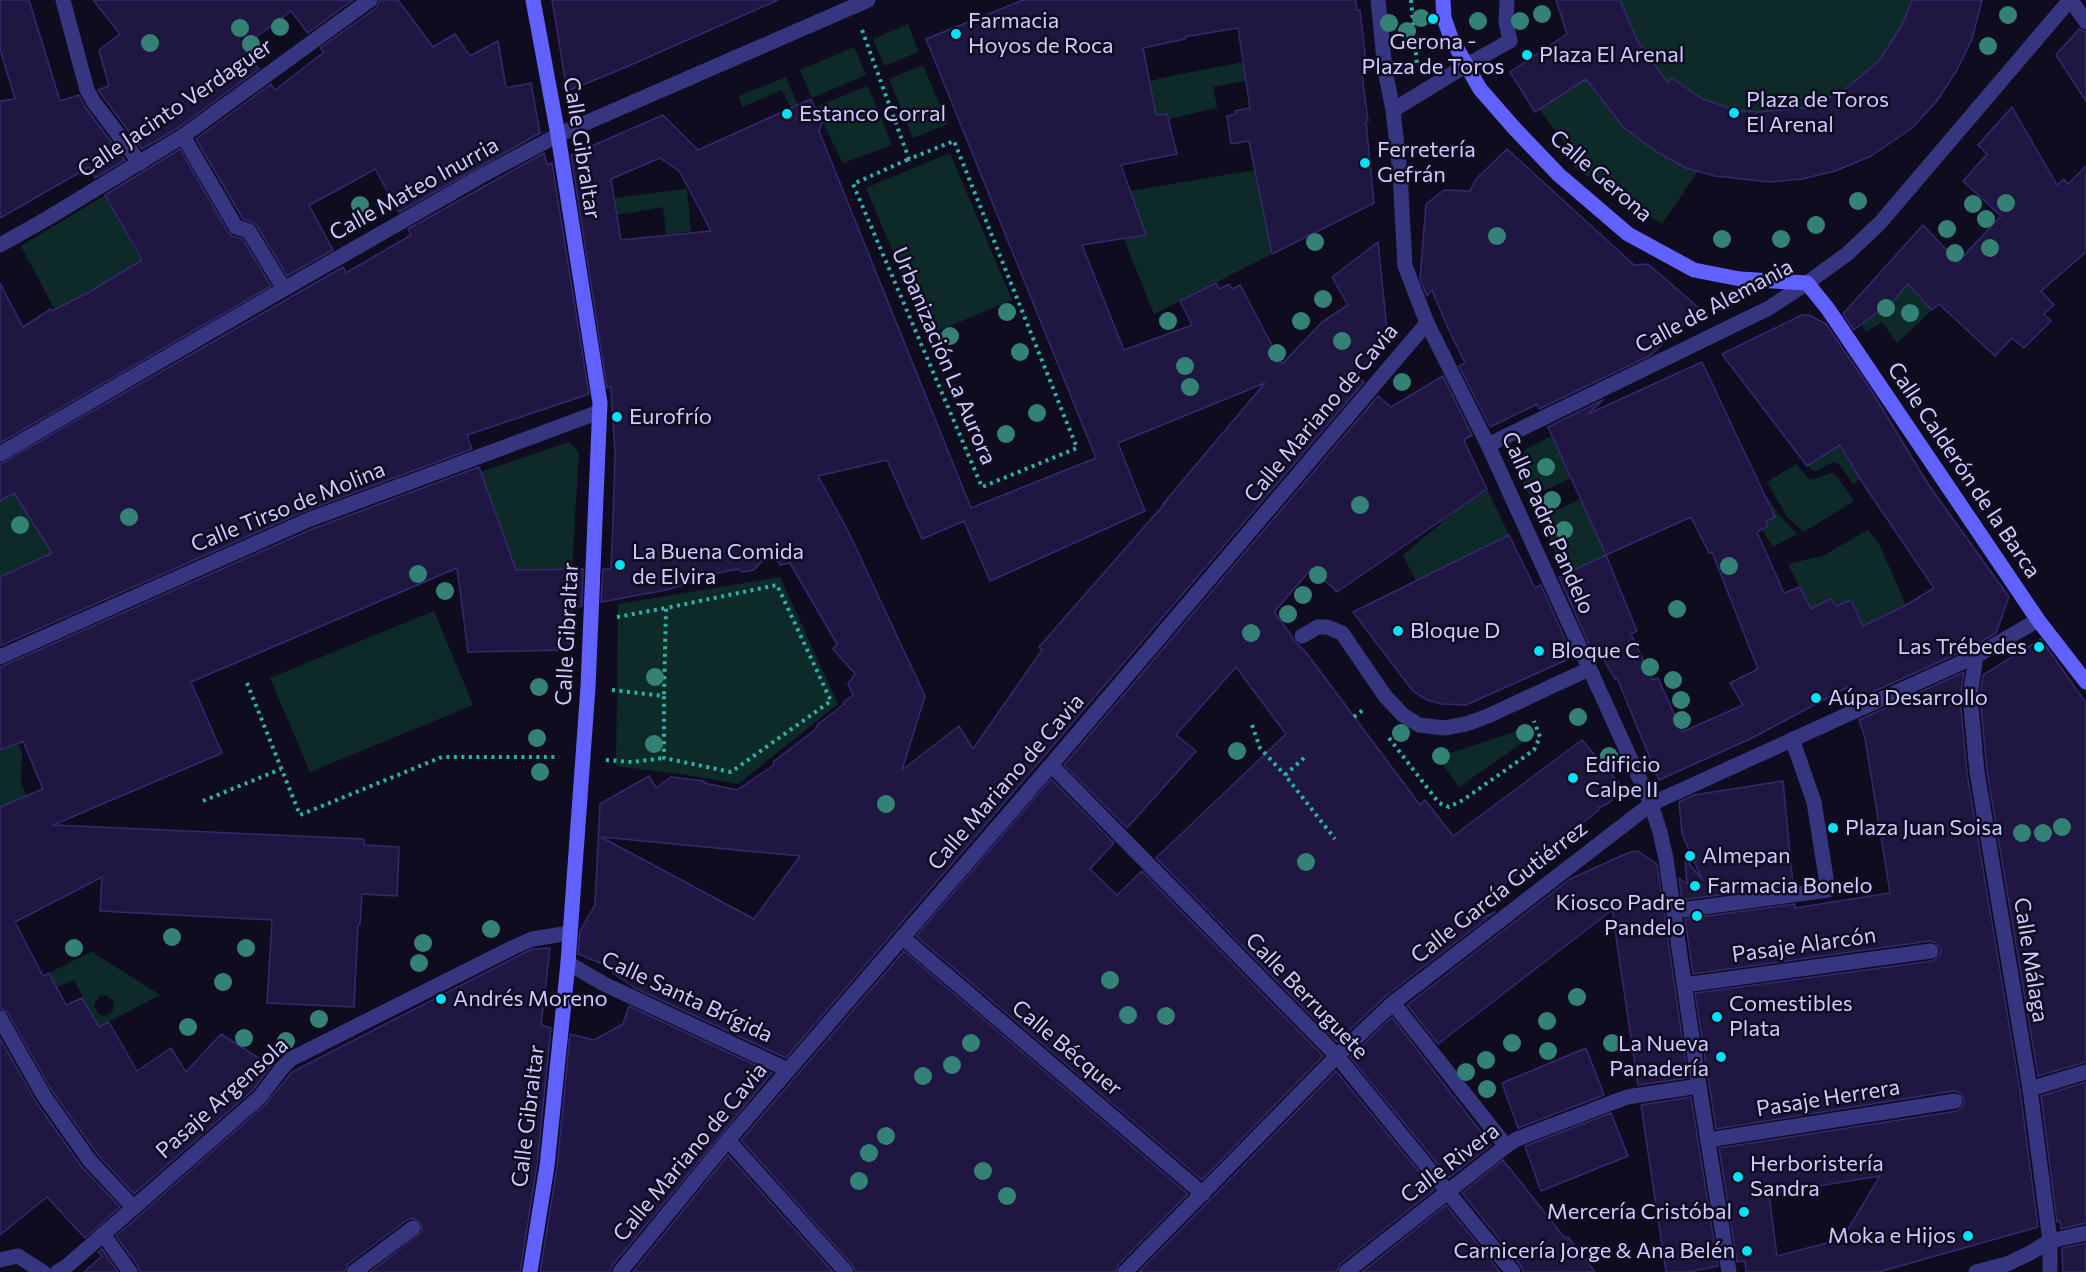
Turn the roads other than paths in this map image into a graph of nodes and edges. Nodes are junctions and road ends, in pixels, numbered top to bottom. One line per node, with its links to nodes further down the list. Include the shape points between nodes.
1 (63, 0): 14 (street, via 87,90)
2 (370, 0): 13 (street, Calle Jacinto Verdaguer)
3 (533, 0): 12 (main road, Calle Gibraltar)
4 (868, 0): 12 (street, Calle Mateo Inurria)
5 (1378, 0): 11 (street, Calle Padre Pandelo)
6 (1443, 0): 10 (main road, Calle Gerona, via 1444,18)
7 (1507, 0): 10 (street, via 1510,40)
8 (2071, 0): 9 (street); 16 (street, Calle de Alemania, via 1880,223)
9 (2086, 22)
10 (1465, 66): 11 (street); 16 (main road, Calle Gerona, via 1493,105 1551,167 1628,234 1694,270 1740,279)
11 (1393, 110): 18 (street, Calle Padre Pandelo, via 1405,266)
12 (558, 135): 17 (street, Calle Mateo Inurria); 19 (main road, Calle Gibraltar)
13 (183, 136): 14 (street, Calle Jacinto Verdaguer); 17 (street, via 237,227 249,231)
14 (140, 163): 15 (street, Calle Jacinto Verdaguer)
15 (0, 245)
16 (1808, 283): 20 (street, Calle de Alemania, via 1769,308); 22 (main road, Calle Calderón de la Barca)
17 (284, 289): 21 (street, Calle Mateo Inurria)
18 (1427, 323): 20 (street, Calle Padre Pandelo); 29 (street, Calle Mariano de Cavia)
19 (599, 412): 25 (street, Calle Tirso de Molina, via 308,520); 32 (main road, Calle Gibraltar, via 588,687)
20 (1488, 445): 26 (street, Calle Padre Pandelo)
21 (0, 454)
22 (2038, 620): 24 (street, Calle García Gutiérrez); 27 (main road, Calle Calderón de la Barca)
23 (1302, 636): 26 (street, via 1318,627 1342,633 1402,715 1419,725 1444,728 1488,716)
24 (1976, 656): 28 (street, Calle García Gutiérrez); 43 (street, Calle Málaga, via 1970,696 1977,772)
25 (0, 657)
26 (1590, 669): 30 (street, Calle Padre Pandelo)
27 (2086, 682)
28 (1792, 739): 30 (street, Calle García Gutiérrez); 31 (street, via 1814,802 1828,890)
29 (1052, 765): 33 (street, Calle Mariano de Cavia); 39 (street, Calle Berruguete)
30 (1651, 804): 31 (street, Calle Padre Pandelo, via 1664,850); 37 (street, Calle García Gutiérrez)
31 (1674, 911): 36 (street, Calle Padre Pandelo)
32 (570, 933): 35 (main road, Calle Gibraltar); 50 (street, Pasaje Argensola, via 532,939 514,947 291,1059 261,1096)
33 (902, 937): 40 (street, Calle Mariano de Cavia); 49 (street, Calle Bécquer)
34 (1931, 951): 36 (street, Pasaje Alarcón)
35 (568, 963): 40 (street, Calle Santa Brígida, via 604,984); 60 (main road, Calle Gibraltar, via 547,1166)
36 (1684, 985): 42 (street, Calle Padre Pandelo)
37 (1393, 1003): 39 (street, Calle García Gutiérrez); 47 (street)
38 (0, 1018): 50 (street, via 44,1096 90,1161)
39 (1336, 1056): 48 (street, Calle Berruguete); 49 (street, Calle García Gutiérrez)
40 (788, 1070): 45 (street, Calle Mariano de Cavia)
41 (2086, 1072): 43 (street)
42 (1699, 1086): 46 (street, Calle Padre Pandelo); 47 (street, Calle Rivera, via 1627,1097)
43 (2030, 1089): 54 (street, Calle Málaga)
44 (1955, 1101): 46 (street, Pasaje Herrera)
45 (729, 1140): 61 (street, Calle Mariano de Cavia); 62 (street)
46 (1708, 1140): 66 (street, Calle Padre Pandelo)
47 (1506, 1146): 48 (street, Calle Rivera)
48 (1448, 1192): 64 (street, Calle Rivera); 65 (street, Calle Berruguete)
49 (1203, 1194): 63 (street, Calle García Gutiérrez)
50 (133, 1207): 53 (street, Pasaje Argensola)
51 (413, 1228): 59 (street)
52 (2086, 1233): 54 (street)
53 (103, 1234): 57 (street, Pasaje Argensola); 58 (street)
54 (2050, 1241): 67 (street, via 2007,1264); 68 (street, Calle Málaga)
55 (0, 1260): 56 (street, via 18,1256)
56 (43, 1272)
57 (57, 1272)
58 (130, 1272)
59 (354, 1272)
60 (530, 1272)
61 (620, 1272)
62 (846, 1272)
63 (1125, 1272)
64 (1346, 1272)
65 (1513, 1272)
66 (1729, 1272)
67 (1976, 1272)
68 (2050, 1272)

